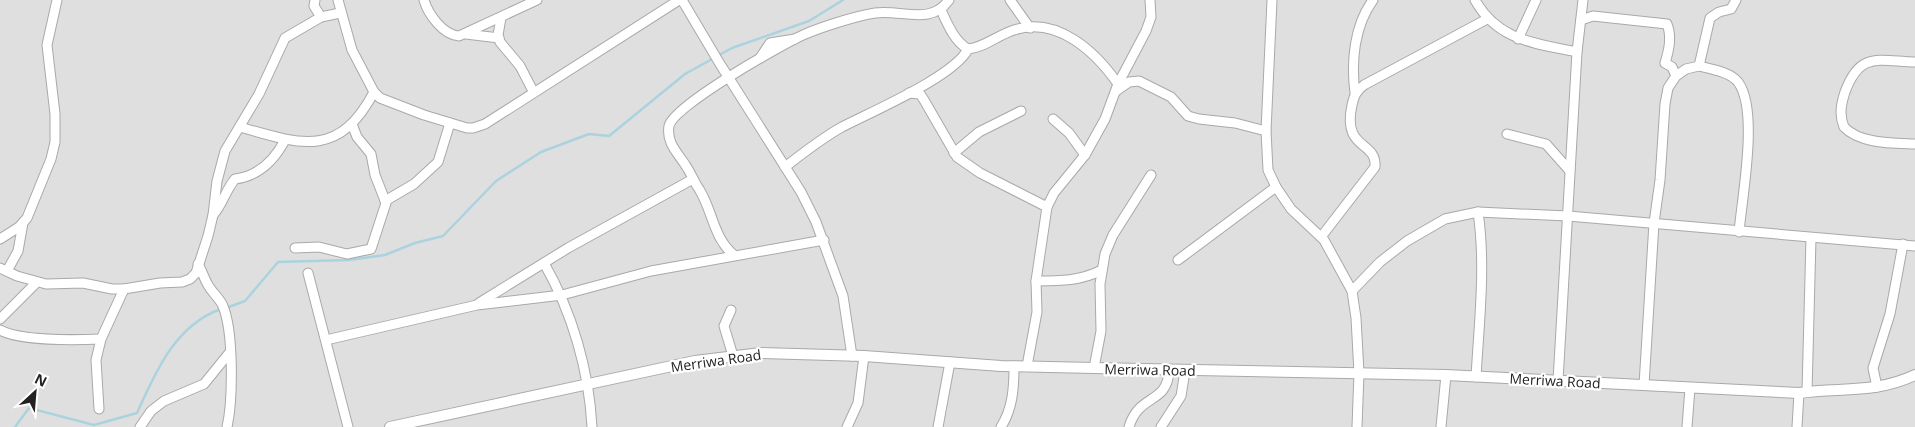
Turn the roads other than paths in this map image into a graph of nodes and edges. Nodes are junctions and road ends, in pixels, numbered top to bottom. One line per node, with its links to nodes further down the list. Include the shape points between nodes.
1 (57, 0): 58 (street, via 47,45 54,95 55,142)
2 (315, 0): 18 (street, via 314,6)
3 (338, 0): 17 (street)
4 (424, 0): 23 (street, via 429,12 446,32)
5 (537, 0): 19 (street)
6 (681, 0): 31 (street); 34 (street)
7 (949, 0): 16 (street)
8 (1010, 0): 22 (street)
9 (1150, 0): 32 (street, via 1151,17 1146,31)
10 (1272, 0): 42 (street)
11 (1373, 0): 36 (street, via 1362,18 1358,35 1353,68)
12 (1476, 0): 20 (street)
13 (1536, 0): 25 (street)
14 (1582, 0): 21 (street)
15 (1736, 0): 29 (street, via 1731,9 1710,18)
16 (941, 10): 26 (street, via 962,46); 31 (street, via 916,15 875,13 796,39 780,40 768,44 760,59)
17 (340, 13): 18 (street); 33 (street, via 352,50)
18 (321, 17): 41 (street, via 286,37)
19 (501, 18): 23 (street, via 479,25); 24 (street)
20 (1486, 19): 25 (street); 36 (street, via 1364,85)
21 (1581, 20): 27 (street); 30 (street, via 1592,16 1667,24 1670,32 1665,63 1672,67)
22 (1030, 28): 26 (street, via 1013,30); 32 (street, via 1052,30 1078,42 1096,55)
23 (466, 34): 24 (street)
24 (499, 38): 34 (street, via 520,66)
25 (1518, 39): 27 (street)
26 (968, 49): 35 (street, via 958,63)
27 (1577, 52): 49 (street)
28 (1915, 62): 45 (street, via 1880,60 1861,65 1849,80 1841,109 1844,127 1855,136)
29 (1699, 66): 30 (street); 60 (street, via 1738,81 1748,103)
30 (1676, 76): 59 (street, via 1668,88 1665,104)
31 (728, 77): 48 (street); 51 (street, via 684,108 670,123 671,144)
32 (1117, 88): 42 (street, via 1139,80 1171,97 1188,116); 47 (street, via 1105,119)
33 (374, 92): 39 (street, via 386,100); 40 (street)
34 (533, 92): 39 (street, via 477,127)
35 (908, 93): 46 (street, via 920,94); 48 (street, via 842,127)
36 (1355, 93): 61 (street, via 1351,130 1374,157 1375,167)
37 (1021, 111): 46 (street, via 979,132)
38 (1053, 119): 47 (street, via 1069,133)
39 (450, 123): 53 (street, via 438,162 414,184)
40 (352, 124): 44 (street, via 332,139); 53 (street, via 371,154)
41 (240, 127): 44 (street); 56 (street, via 225,151)
42 (1266, 131): 52 (street, via 1266,159)
43 (1507, 134): 49 (street, via 1546,144)
44 (285, 140): 56 (street, via 271,162 250,177 235,179 227,188 223,204)
45 (1915, 144)
46 (954, 153): 54 (street, via 968,166)
47 (1084, 155): 54 (street)
48 (785, 167): 64 (street)
49 (1570, 171): 57 (street)
50 (1151, 175): 73 (street, via 1113,235)
51 (692, 179): 68 (street, via 705,200 718,238); 70 (street)
52 (1276, 188): 61 (street, via 1296,214); 69 (street)
53 (385, 201): 67 (street, via 371,248 348,254 319,247)
54 (1047, 207): 75 (street)
55 (1478, 212): 57 (street); 78 (street, via 1445,219 1407,241 1380,262); 99 (street, via 1482,274)
56 (213, 215): 71 (street)
57 (1568, 216): 59 (street); 100 (street)
58 (24, 223): 63 (street); 72 (street, via 18,251)
59 (1654, 223): 60 (street); 102 (street)
60 (1739, 232): 62 (street)
61 (1321, 237): 78 (street)
62 (1811, 238): 65 (street); 105 (street)
63 (0, 239)
64 (824, 240): 68 (street); 88 (street, via 843,296)
65 (1903, 244): 66 (street); 103 (street, via 1890,314 1873,368)
66 (1915, 246)
67 (295, 248)
68 (734, 255): 79 (street, via 651,271)
69 (1178, 260)
70 (544, 263): 79 (street); 80 (street)
71 (198, 264): 77 (street, via 190,279 182,282 160,282); 86 (street, via 222,304)
72 (4, 269): 76 (street)
73 (1102, 270): 75 (street, via 1081,279); 93 (street, via 1101,332)
74 (308, 272): 85 (street)
75 (1036, 281): 92 (street, via 1037,312)
76 (37, 282): 77 (street, via 57,285 83,283); 82 (street)
77 (124, 289): 84 (street)
78 (1352, 291): 96 (street)
79 (562, 295): 80 (street); 101 (street, via 573,326)
80 (477, 305): 85 (street)
81 (731, 310): 87 (street, via 724,326)
82 (0, 319)
83 (0, 330): 84 (street, via 19,337)
84 (101, 339): 106 (street, via 96,360)
85 (326, 340): 109 (street)
86 (230, 352): 107 (street, via 204,384 164,401 151,411); 108 (street, via 231,407)
87 (733, 356): 88 (street, Merriwa Road, via 761,353); 101 (street, Merriwa Road)
88 (852, 356): 89 (street, Merriwa Road)
89 (864, 356): 90 (street, Merriwa Road); 112 (street, via 858,402)
90 (950, 362): 91 (street, Merriwa Road); 113 (street)
91 (1014, 366): 92 (street, Merriwa Road); 114 (street, via 1014,390 1008,416)
92 (1027, 366): 93 (street, Merriwa Road)
93 (1094, 368): 94 (street, Merriwa Road)
94 (1169, 371): 95 (street, Merriwa Road); 115 (street, via 1165,387 1159,395 1135,410)
95 (1185, 371): 96 (street, Merriwa Road); 116 (street, via 1181,396)
96 (1359, 373): 97 (street, Merriwa Road); 117 (street)
97 (1446, 375): 99 (street, Merriwa Road); 118 (street)
98 (1915, 375): 103 (street, Merriwa Road)
99 (1476, 377): 100 (street, Merriwa Road)
100 (1558, 381): 102 (street, Merriwa Road)
101 (586, 385): 110 (street, Merriwa Road); 111 (street)
102 (1644, 385): 104 (street, Merriwa Road)
103 (1877, 387): 105 (street, Merriwa Road)
104 (1690, 388): 105 (street, Merriwa Road); 119 (street)
105 (1803, 392): 120 (street)
106 (99, 409)
107 (140, 427)
108 (227, 427)
109 (348, 427)
110 (390, 427)
111 (592, 427)
112 (847, 427)
113 (938, 427)
114 (1001, 427)
115 (1129, 427)
116 (1161, 427)
117 (1357, 427)
118 (1440, 427)
119 (1687, 427)
120 (1797, 427)

